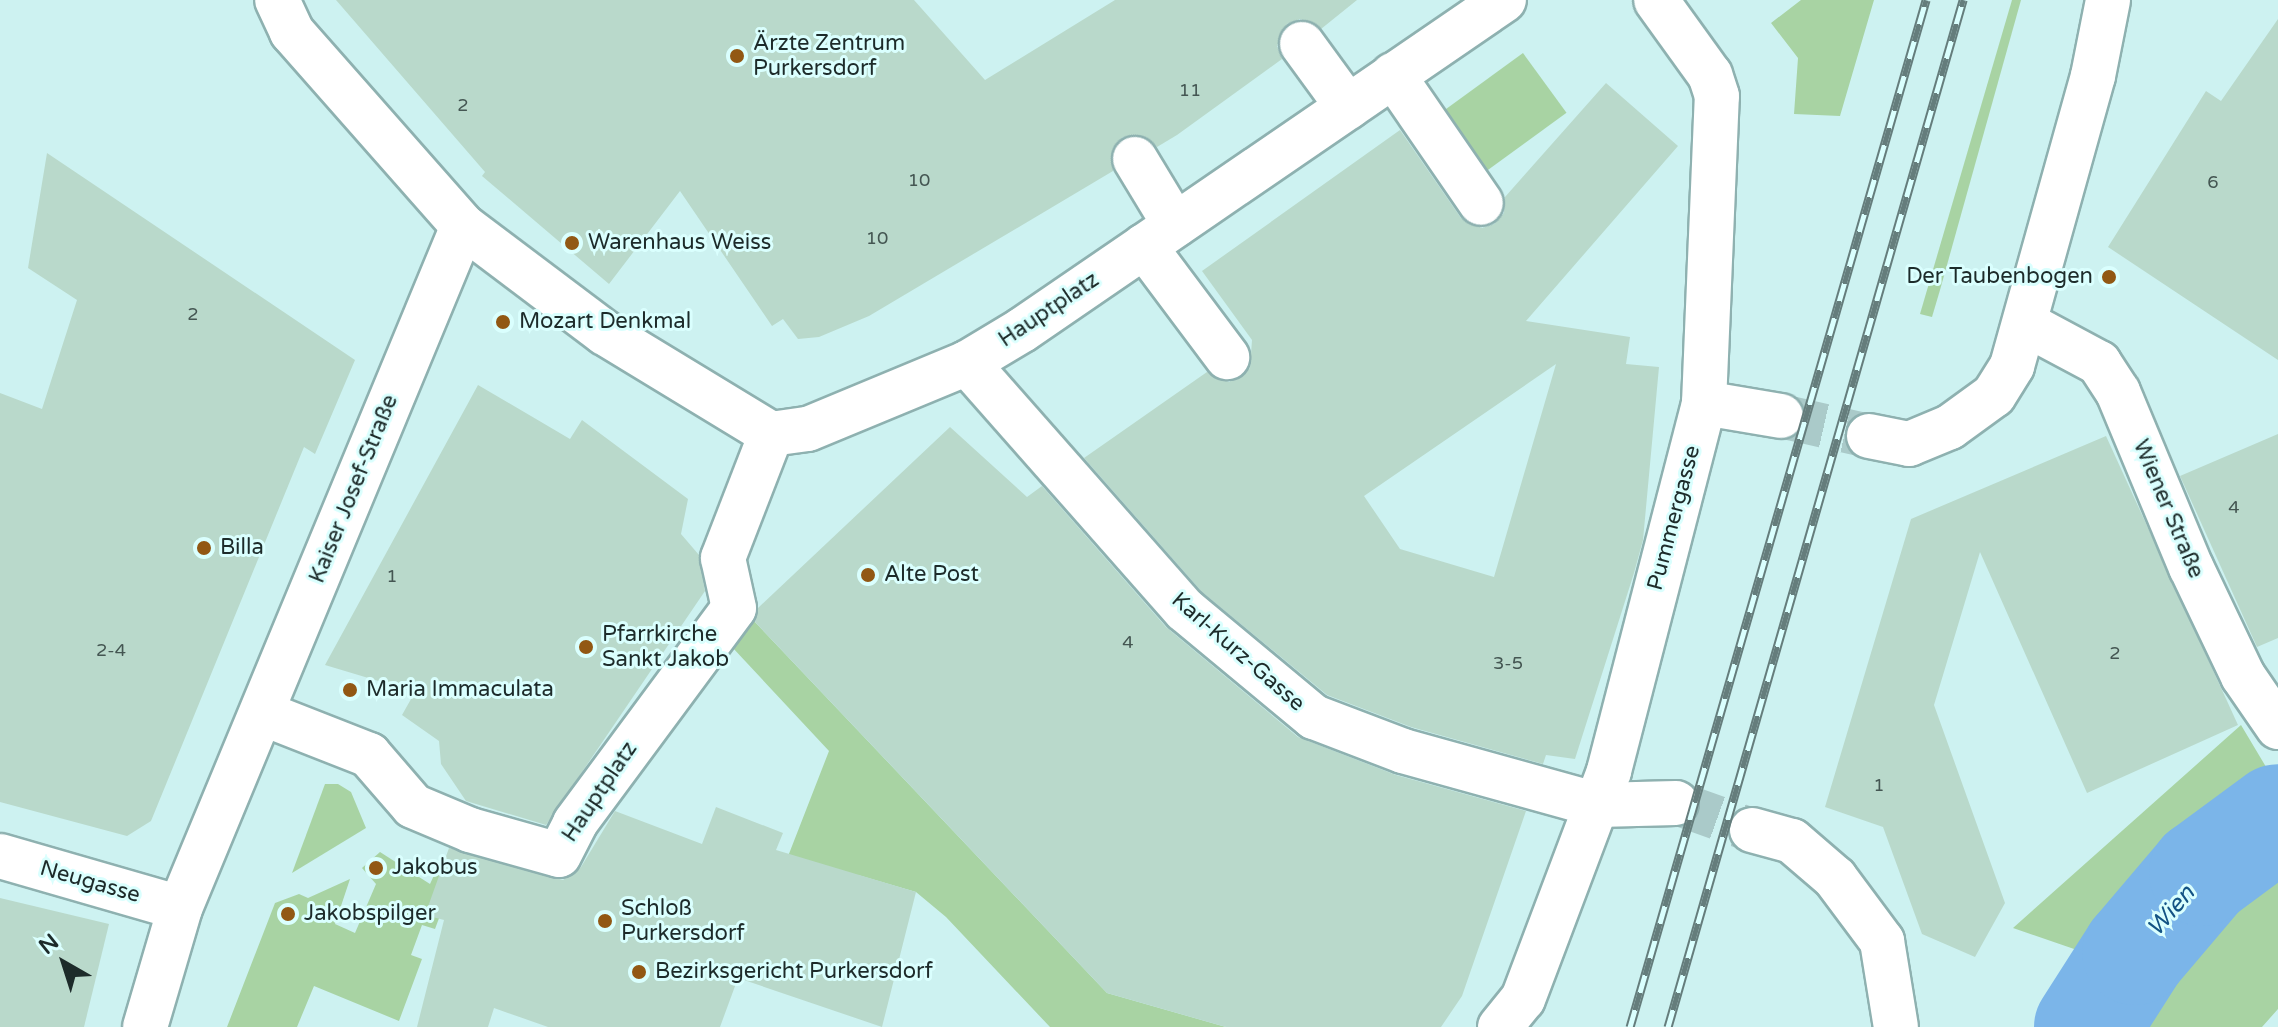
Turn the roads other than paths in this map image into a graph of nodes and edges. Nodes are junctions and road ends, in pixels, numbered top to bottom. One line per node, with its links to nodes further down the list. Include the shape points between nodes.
1 (277, 0): 10 (street, via 292,32)
2 (1504, 0): 6 (street, Hauptplatz)
3 (1656, 0): 15 (street, Pummergasse, via 1710,75 1717,96)
4 (2108, 0): 12 (street)
5 (1302, 44): 7 (street)
6 (1393, 75): 7 (street, Hauptplatz); 9 (street)
7 (1348, 107): 11 (street, Hauptplatz)
8 (1135, 159): 11 (street)
9 (1481, 203)
10 (463, 226): 17 (street, via 605,333); 19 (street, Kaiser Josef-Straße)
11 (1160, 236): 13 (street); 14 (street, Hauptplatz)
12 (2026, 324): 18 (street, via 2012,366 1994,395 1950,427 1909,444); 20 (street, Wiener Straße, via 2099,363 2118,392 2243,676)
13 (1227, 357)
14 (967, 363): 17 (street, Hauptplatz, via 853,413 808,429); 22 (street, Karl-Kurz-Gasse, via 1185,610 1274,689 1314,717 1403,751)
15 (1704, 403): 16 (street); 22 (street, Pummergasse)
16 (1781, 416)
17 (771, 434): 19 (street, Hauptplatz, via 723,558 734,608 575,823 559,855 470,830 413,806 369,755)
18 (1869, 436)
19 (262, 713): 25 (street, Kaiser Josef-Straße)
20 (2278, 727)
21 (1676, 803): 22 (street, Karl-Kurz-Gasse)
22 (1598, 805): 27 (street, Pummergasse, via 1523,999)
23 (1752, 830): 28 (street, via 1792,841 1835,878 1882,941)
24 (0, 856): 25 (street, Neugasse)
25 (180, 908): 26 (street, Kaiser Josef-Straße)
26 (145, 1027)
27 (1500, 1027)
28 (1896, 1027)

